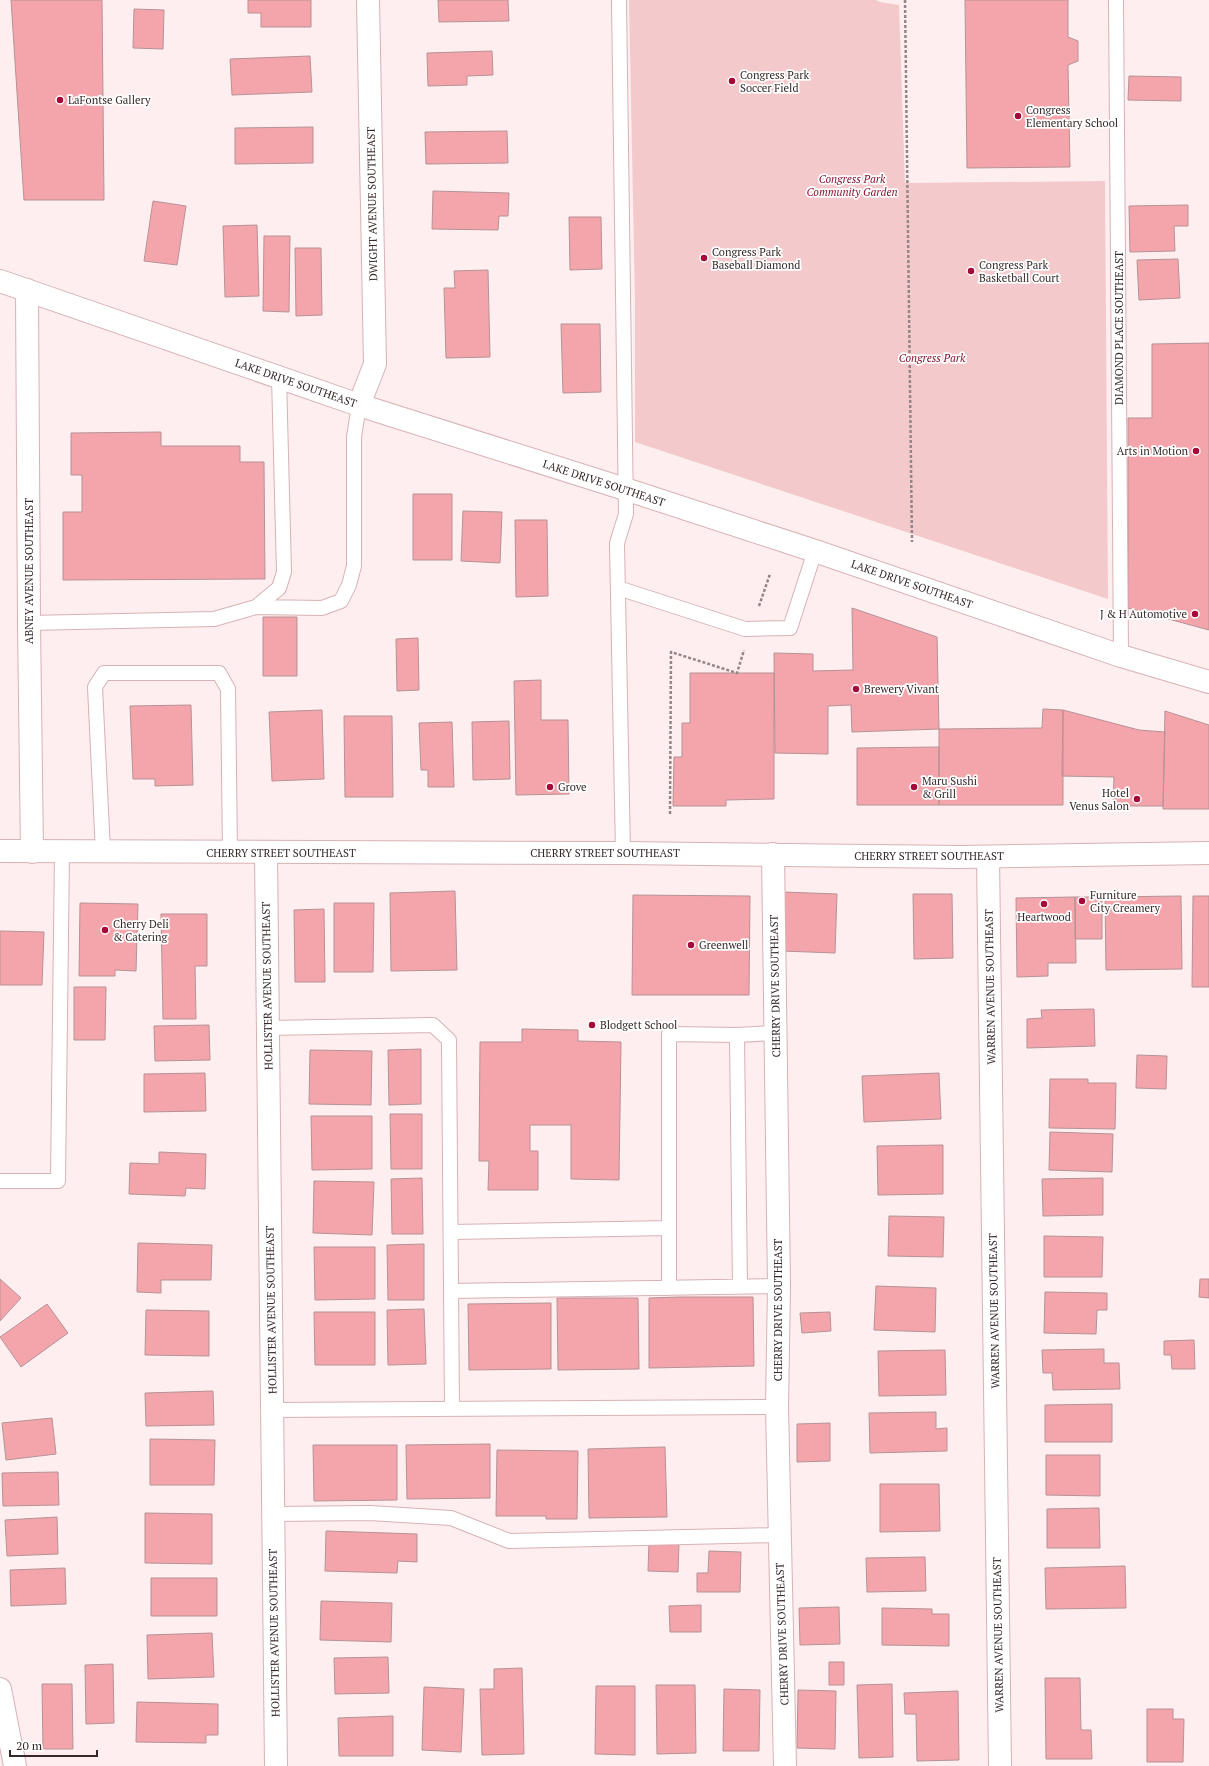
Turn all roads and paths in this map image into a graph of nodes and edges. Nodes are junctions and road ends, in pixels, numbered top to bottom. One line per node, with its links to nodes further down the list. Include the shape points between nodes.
1 (368, 0): 8 (street, DWIGHT AVENUE SOUTHEAST, via 375,364)
2 (620, 0): 9 (lane)
3 (906, 0): 10 (path)
4 (1116, 0): 17 (lane, DIAMOND PLACE SOUTHEAST)
5 (0, 281): 6 (street, LAKE DRIVE SOUTHEAST)
6 (28, 290): 7 (street, LAKE DRIVE SOUTHEAST); 15 (street, ABNEY AVENUE SOUTHEAST)
7 (279, 377): 8 (street, LAKE DRIVE SOUTHEAST); 14 (lane, via 284,572 279,588)
8 (359, 405): 9 (street, LAKE DRIVE SOUTHEAST); 14 (lane, via 354,437 354,566 347,590 341,601 322,608)
9 (626, 489): 11 (street, LAKE DRIVE SOUTHEAST); 13 (lane, via 626,514 617,543)
10 (912, 542)
11 (815, 551): 16 (lane, via 790,628); 17 (street, LAKE DRIVE SOUTHEAST)
12 (770, 574): 16 (path)
13 (618, 588): 16 (lane); 26 (lane)
14 (256, 606): 15 (lane, via 214,619)
15 (29, 622): 21 (street, ABNEY AVENUE SOUTHEAST)
16 (751, 629): 19 (path, via 737,673 671,652)
17 (1121, 656): 18 (street, LAKE DRIVE SOUTHEAST)
18 (1209, 682)
19 (670, 814)
20 (0, 852): 21 (street, CHERRY STREET SOUTHEAST)
21 (32, 852): 22 (street, CHERRY STREET SOUTHEAST)
22 (62, 852): 23 (street, CHERRY STREET SOUTHEAST); 33 (lane, via 58,1182)
23 (103, 852): 24 (street, CHERRY STREET SOUTHEAST); 24 (lane, via 95,687 104,673 219,673 228,690)
24 (230, 853): 25 (street, CHERRY STREET SOUTHEAST)
25 (266, 853): 26 (street, CHERRY STREET SOUTHEAST); 30 (street, HOLLISTER AVENUE SOUTHEAST)
26 (623, 853): 28 (street, CHERRY STREET SOUTHEAST)
27 (1209, 853): 29 (street, CHERRY STREET SOUTHEAST)
28 (773, 854): 29 (street, CHERRY STREET SOUTHEAST); 31 (street, CHERRY DRIVE SOUTHEAST)
29 (988, 857): 49 (street, WARREN AVENUE SOUTHEAST)
30 (267, 1028): 35 (lane, via 433,1025 449,1040); 42 (street, HOLLISTER AVENUE SOUTHEAST)
31 (776, 1034): 32 (lane); 36 (street, CHERRY DRIVE SOUTHEAST)
32 (737, 1035): 34 (lane, via 669,1034); 37 (lane)
33 (0, 1181)
34 (669, 1228): 35 (lane); 38 (lane)
35 (451, 1232): 39 (lane)
36 (779, 1286): 37 (lane); 40 (street, CHERRY DRIVE SOUTHEAST)
37 (740, 1287): 38 (lane)
38 (669, 1288): 39 (lane)
39 (451, 1291): 41 (lane)
40 (777, 1407): 41 (lane); 44 (street, CHERRY DRIVE SOUTHEAST)
41 (452, 1409): 42 (lane)
42 (272, 1410): 43 (street, HOLLISTER AVENUE SOUTHEAST)
43 (273, 1514): 44 (lane, via 370,1513 451,1518 509,1541); 47 (street, HOLLISTER AVENUE SOUTHEAST)
44 (779, 1535): 48 (street, CHERRY DRIVE SOUTHEAST)
45 (0, 1689): 46 (street)
46 (15, 1766)
47 (276, 1766)
48 (786, 1766)
49 (1000, 1766)

